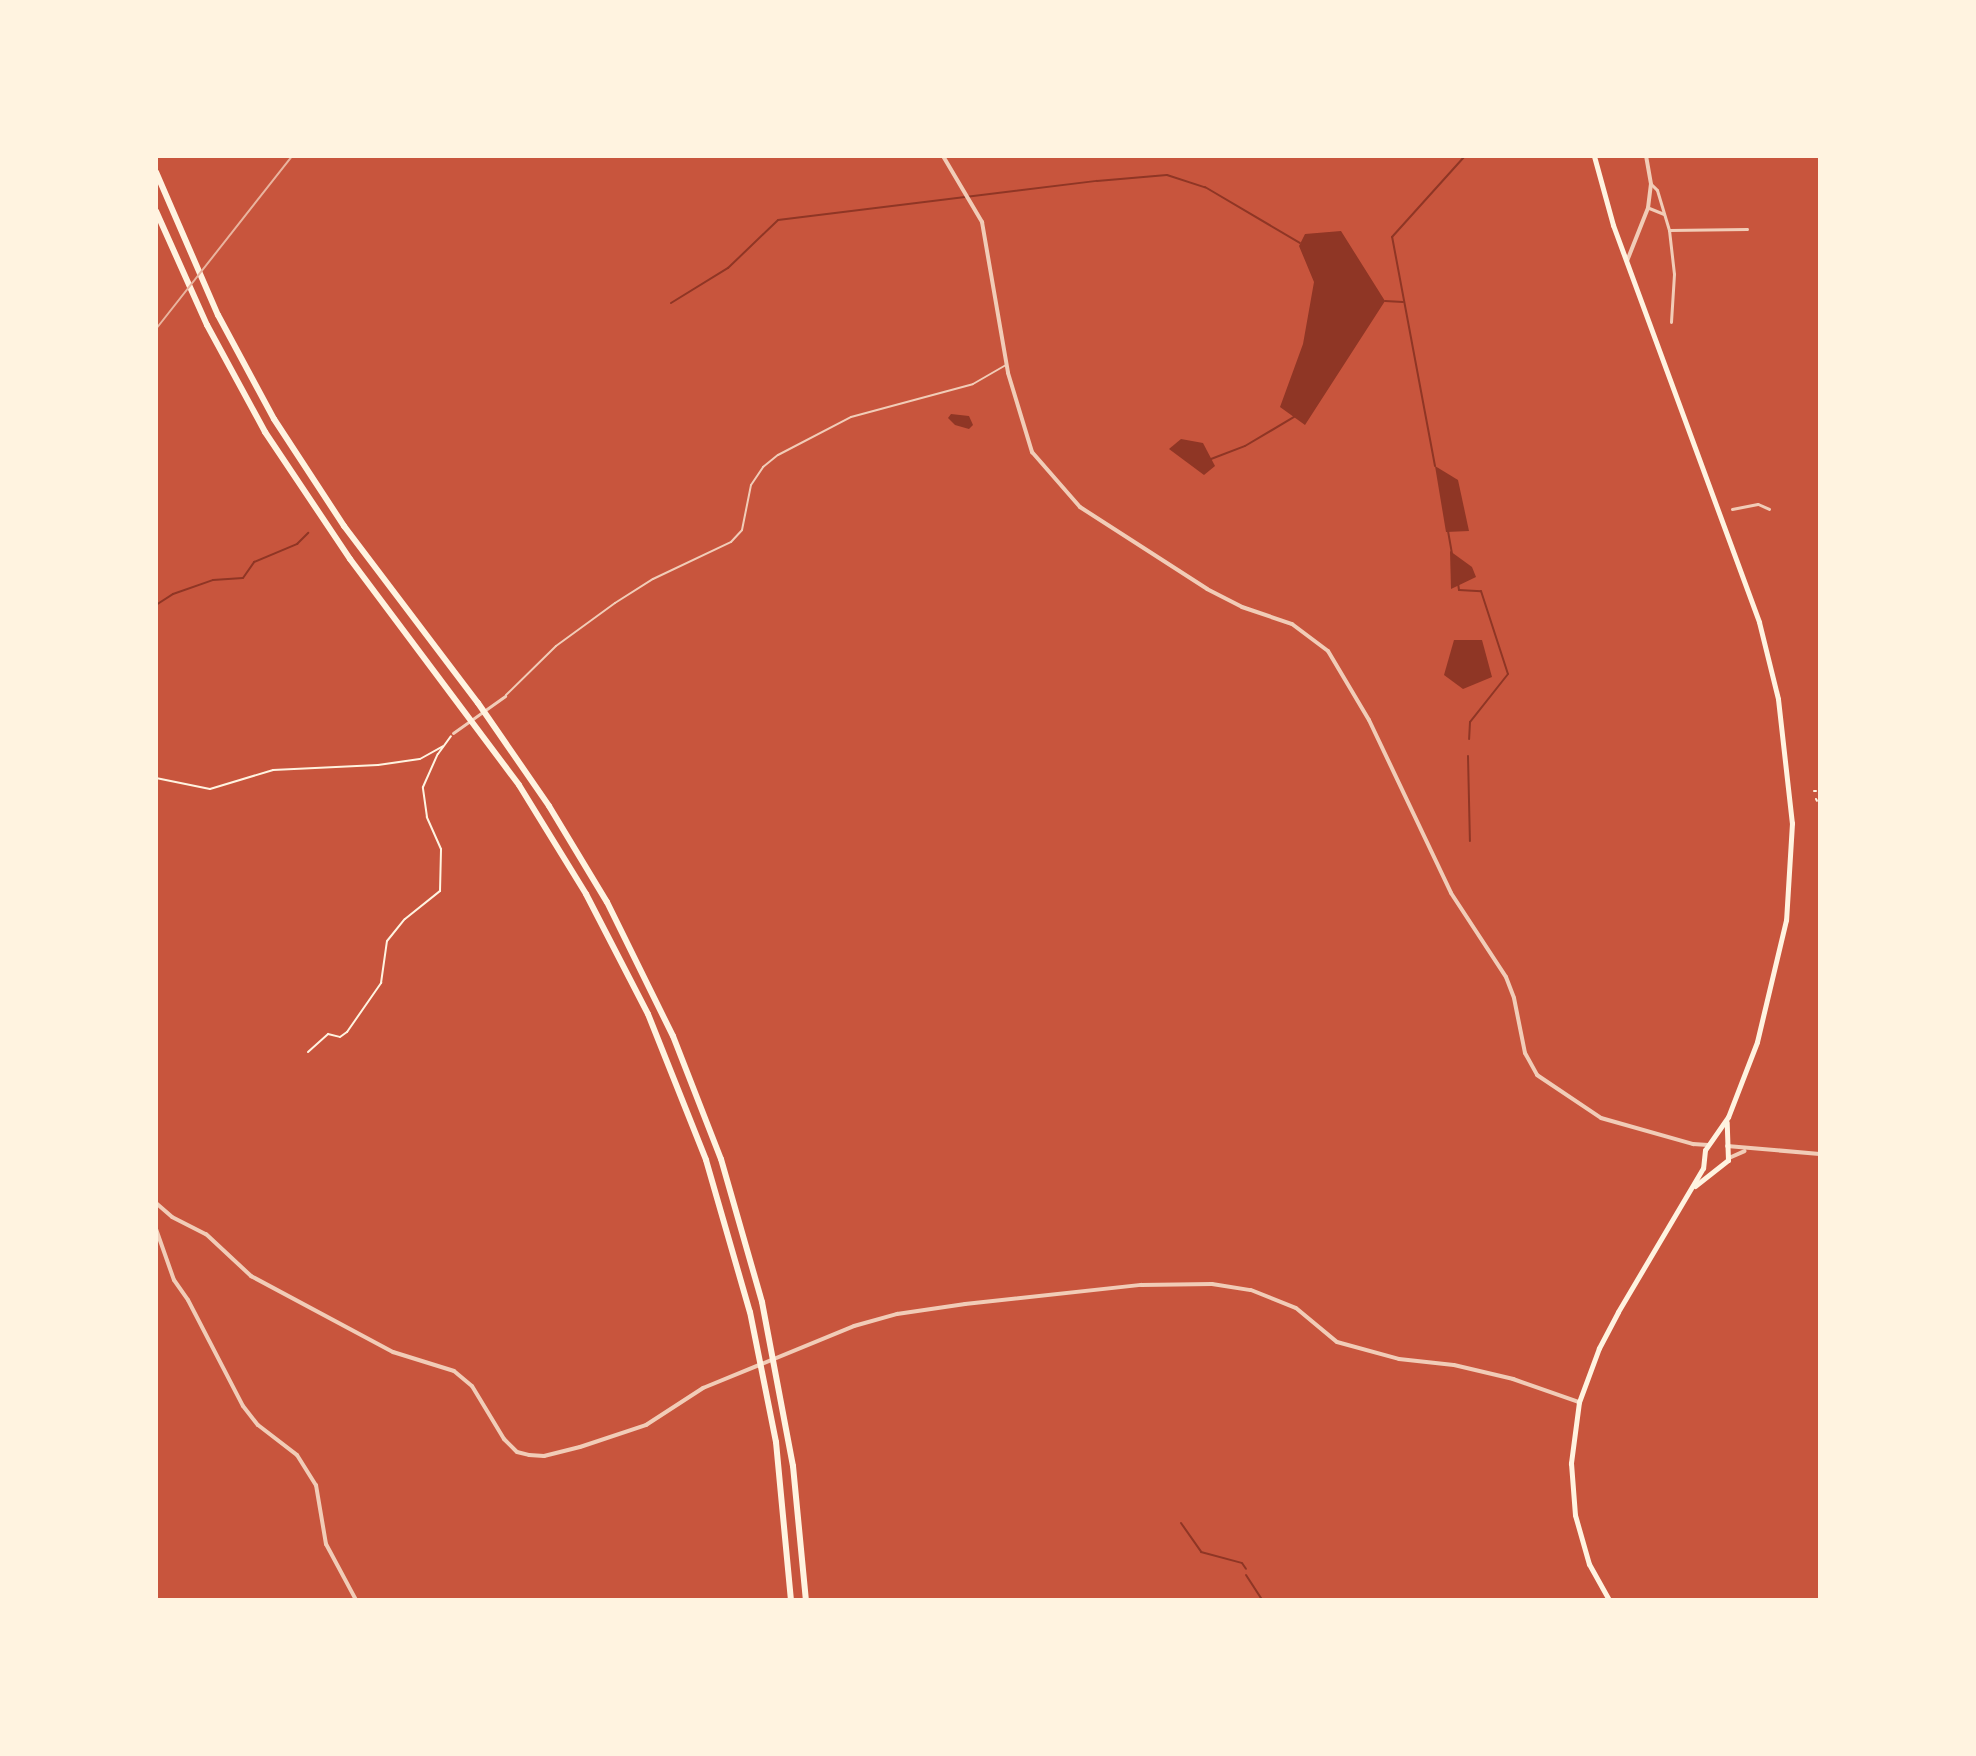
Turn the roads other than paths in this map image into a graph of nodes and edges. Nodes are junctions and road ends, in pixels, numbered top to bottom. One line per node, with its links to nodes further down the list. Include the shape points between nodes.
1 (943, 156): 13 (street, via 982,222)
2 (1594, 156): 11 (main road)
3 (1646, 156): 5 (street)
4 (156, 172): 33 (highway, via 253,384 308,473 497,729 566,832 673,1036 726,1174 762,1302 793,1466)
5 (1651, 184): 6 (street); 8 (street)
6 (1648, 208): 8 (street); 11 (street)
7 (156, 211): 32 (highway, via 195,302 252,409 314,508 548,830 648,1014 706,1160 750,1312 776,1442)
8 (1664, 214): 10 (street)
9 (1747, 229): 10 (street)
10 (1669, 230): 12 (street, via 1674,274)
11 (1627, 263): 18 (main road, via 1759,622 1778,699 1790,784 1792,849 1784,932 1757,1042)
12 (1671, 322)
13 (1006, 365): 16 (lane, via 973,384 851,417 778,455 751,485 742,530 731,542 615,603 556,646); 20 (street, via 1032,452 1080,507 1207,589 1292,624 1336,662 1451,893 1506,977 1525,1053 1537,1075 1601,1118)
14 (1732, 509): 15 (street, via 1758,504)
15 (1769, 509)
16 (505, 696): 17 (street)
17 (453, 733)
18 (1728, 1117): 19 (main road); 21 (main road)
19 (1710, 1143): 20 (street); 21 (main road); 24 (main road)
20 (1693, 1144): 24 (street)
21 (1726, 1145): 22 (street); 25 (main road)
22 (1747, 1150): 23 (street); 25 (street)
23 (1820, 1154)
24 (1705, 1157): 26 (main road); 27 (main road)
25 (1729, 1158): 26 (main road)
26 (1717, 1167): 27 (main road)
27 (1690, 1190): 30 (main road, via 1599,1348)
28 (156, 1203): 30 (street, via 206,1234 251,1276 393,1352 454,1371 472,1386 517,1452 544,1456 646,1425 713,1384 854,1326 952,1306 1099,1287 1233,1286 1296,1308 1337,1342 1513,1379)
29 (156, 1229): 31 (street, via 174,1280 243,1406 297,1455 316,1485 326,1544)
30 (1579, 1402): 34 (main road, via 1571,1463 1575,1515 1589,1564)
31 (356, 1600)
32 (791, 1600)
33 (806, 1600)
34 (1609, 1600)

